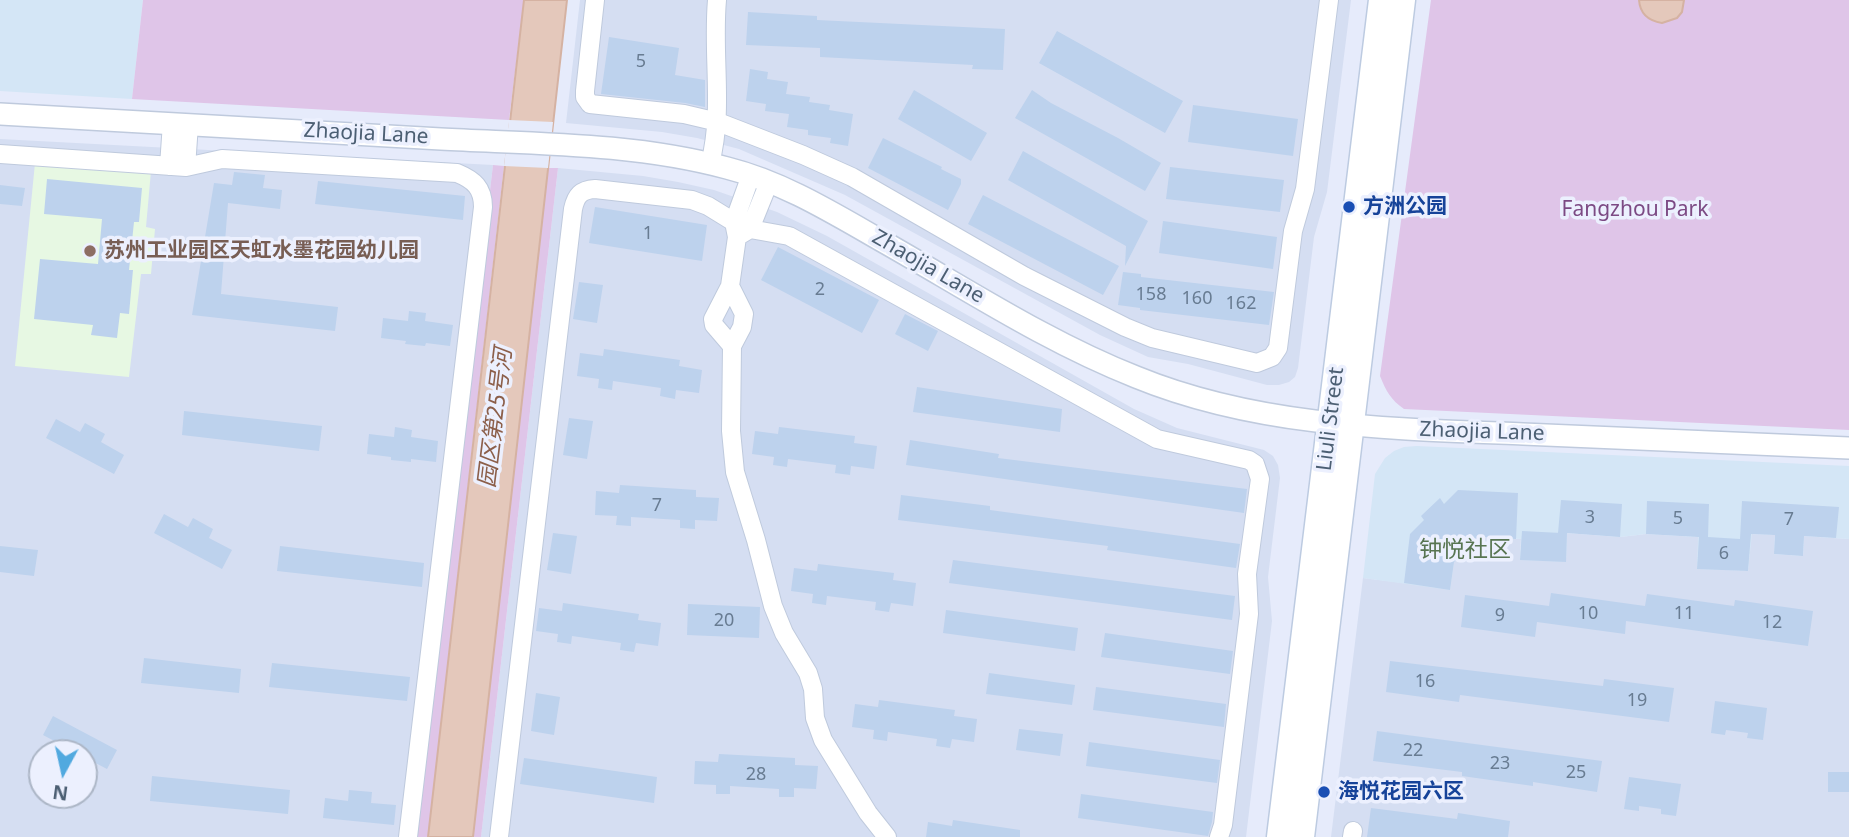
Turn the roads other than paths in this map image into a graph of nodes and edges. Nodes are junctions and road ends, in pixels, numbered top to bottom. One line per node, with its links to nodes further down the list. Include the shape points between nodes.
1 (595, 0): 7 (street, via 586,101)
2 (717, 0): 7 (street)
3 (1329, 0): 7 (street, via 1305,189 1293,231 1278,348 1265,361 1248,362 1125,327 1024,276 852,177)
4 (1381, 0): 16 (main road, Liuli Street)
5 (1404, 0): 16 (main road, Liuli Street)
6 (0, 114): 8 (street, Zhaojia Lane)
7 (718, 122): 10 (street)
8 (180, 124): 10 (street, Zhaojia Lane, via 550,145 657,153); 11 (street)
9 (0, 154): 11 (street)
10 (710, 163): 12 (street, Zhaojia Lane)
11 (178, 167): 18 (street, via 222,159 457,173 481,191 483,207)
12 (760, 179): 13 (street); 16 (street, Zhaojia Lane, via 837,215 1027,323 1136,378 1258,412)
13 (740, 229): 14 (street); 19 (street, via 692,200 595,188 575,200); 21 (street, via 789,236 1157,439 1255,464 1259,479 1247,574 1249,614)
14 (730, 286): 15 (street, via 744,314); 15 (street, via 712,319)
15 (732, 346): 20 (street, via 735,472 773,606 808,673 823,740)
16 (1342, 424): 17 (street, Zhaojia Lane); 22 (main road, Liuli Street); 23 (main road, Liuli Street)
17 (1849, 448)
18 (408, 837)
19 (499, 837)
20 (887, 837)
21 (1219, 837)
22 (1279, 837)
23 (1302, 837)

